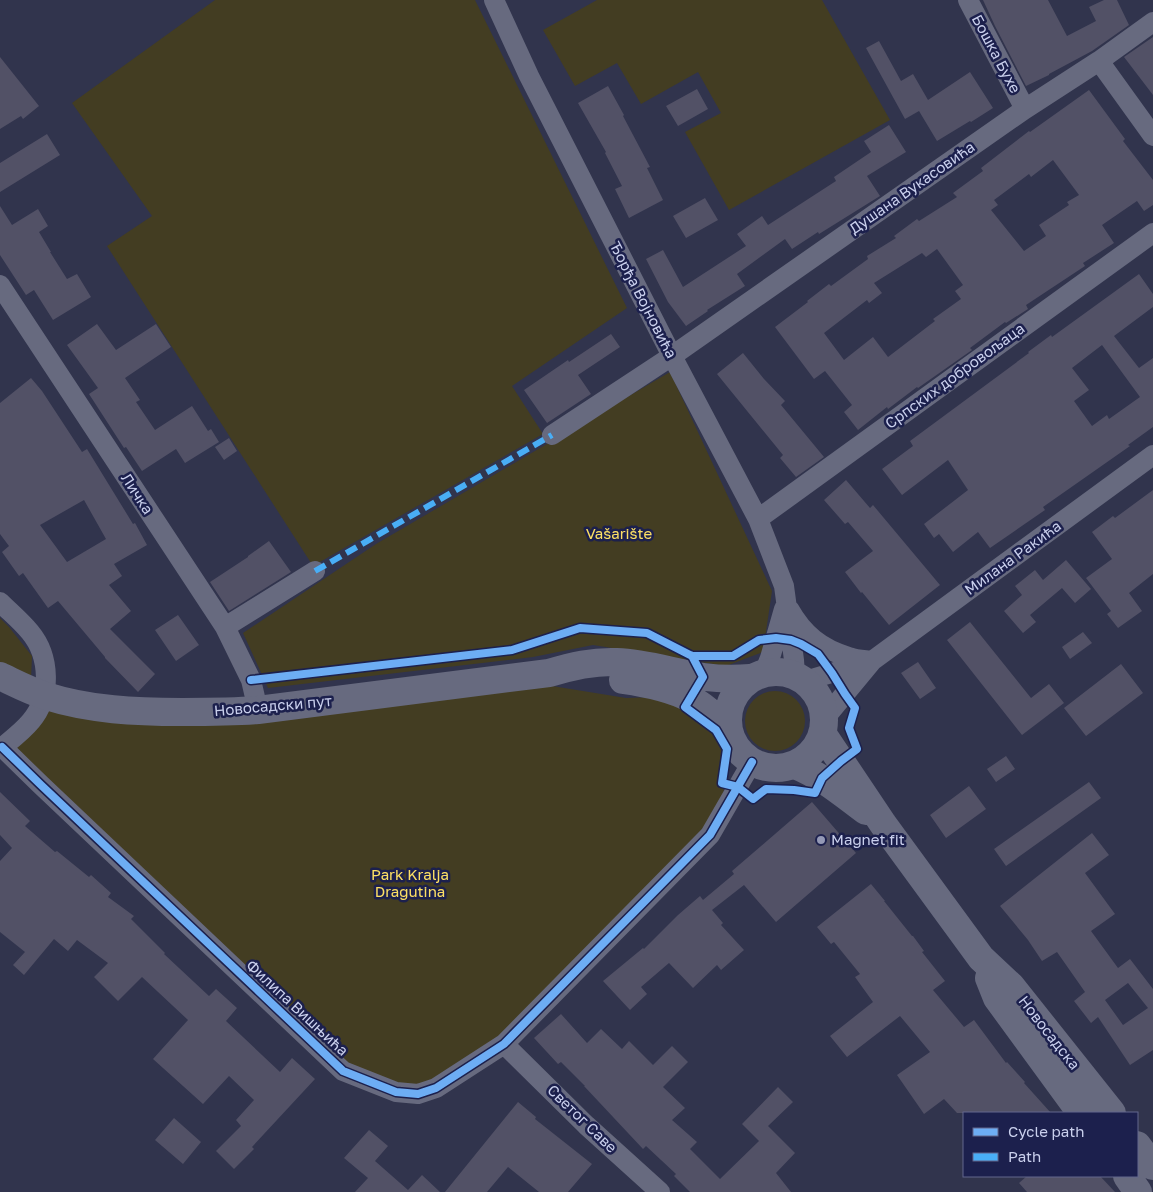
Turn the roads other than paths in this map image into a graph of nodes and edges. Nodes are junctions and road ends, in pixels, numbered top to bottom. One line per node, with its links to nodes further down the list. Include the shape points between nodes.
1 (494, 0): 9 (street, Ђорђа Војновића, via 529,76)
2 (968, 0): 5 (street, Бошка Бухе)
3 (1153, 22): 4 (street, Душана Вукасовића)
4 (1099, 61): 5 (street, Душана Вукасовића); 6 (street)
5 (1025, 108): 9 (street, Душана Вукасовића)
6 (1153, 136)
7 (1153, 233): 12 (street, Српских добровољаца)
8 (0, 286): 16 (street, Личка)
9 (672, 356): 10 (street); 12 (street, Ђорђа Војновића)
10 (552, 435)
11 (1153, 455): 17 (street, Милана Ракића)
12 (758, 519): 15 (street, Ђорђа Војновића, via 784,586)
13 (315, 571): 16 (street)
14 (0, 602): 22 (street, via 37,643 46,675)
15 (786, 602): 17 (street, via 797,622 827,649 850,658); 19 (street, Ђорђа Војновића, via 770,658); 21 (street, Ђорђа Војновића, via 794,660)
16 (225, 627): 23 (street, Личка, via 250,680)
17 (872, 661): 21 (street, Милана Ракића); 24 (street, Милана Ракића)
18 (550, 673): 19 (main road, Новосадски пут, via 581,664 616,662 703,677 726,679); 23 (main road, Новосадски пут); 25 (main road, Новосадски пут, via 657,686 691,699)
19 (757, 675): 21 (main road, Новосадски пут, via 774,671); 25 (main road, Новосадски пут, via 739,687 731,700)
20 (0, 676): 22 (main road, Новосадски пут)
21 (800, 678): 24 (main road, via 815,692 822,705)
22 (45, 696): 23 (main road, Новосадски пут, via 124,711); 26 (street, via 31,721)
23 (258, 710)
24 (823, 726): 28 (main road, via 816,746); 29 (main road, Новосадска)
25 (728, 728): 27 (main road, Новосадски пут, via 732,742)
26 (1, 748): 31 (street, Филипа Вишњића, via 343,1071 396,1092 418,1094 436,1088)
27 (752, 762): 28 (main road, Новосадски пут, via 773,768); 31 (street, Филипа Вишњића, via 710,835)
28 (795, 764): 29 (main road, Новосадска, via 822,778)
29 (883, 824): 30 (main road, Новосадска)
30 (981, 958): 32 (main road, Новосадска, via 998,998); 33 (main road, Новосадска, via 1011,986)
31 (504, 1044): 37 (street, Светог Саве)
32 (1080, 1112)
33 (1111, 1112)
34 (1138, 1146): 35 (main road)
35 (1153, 1166)
36 (1128, 1177): 38 (main road)
37 (660, 1192)
38 (1138, 1192)

